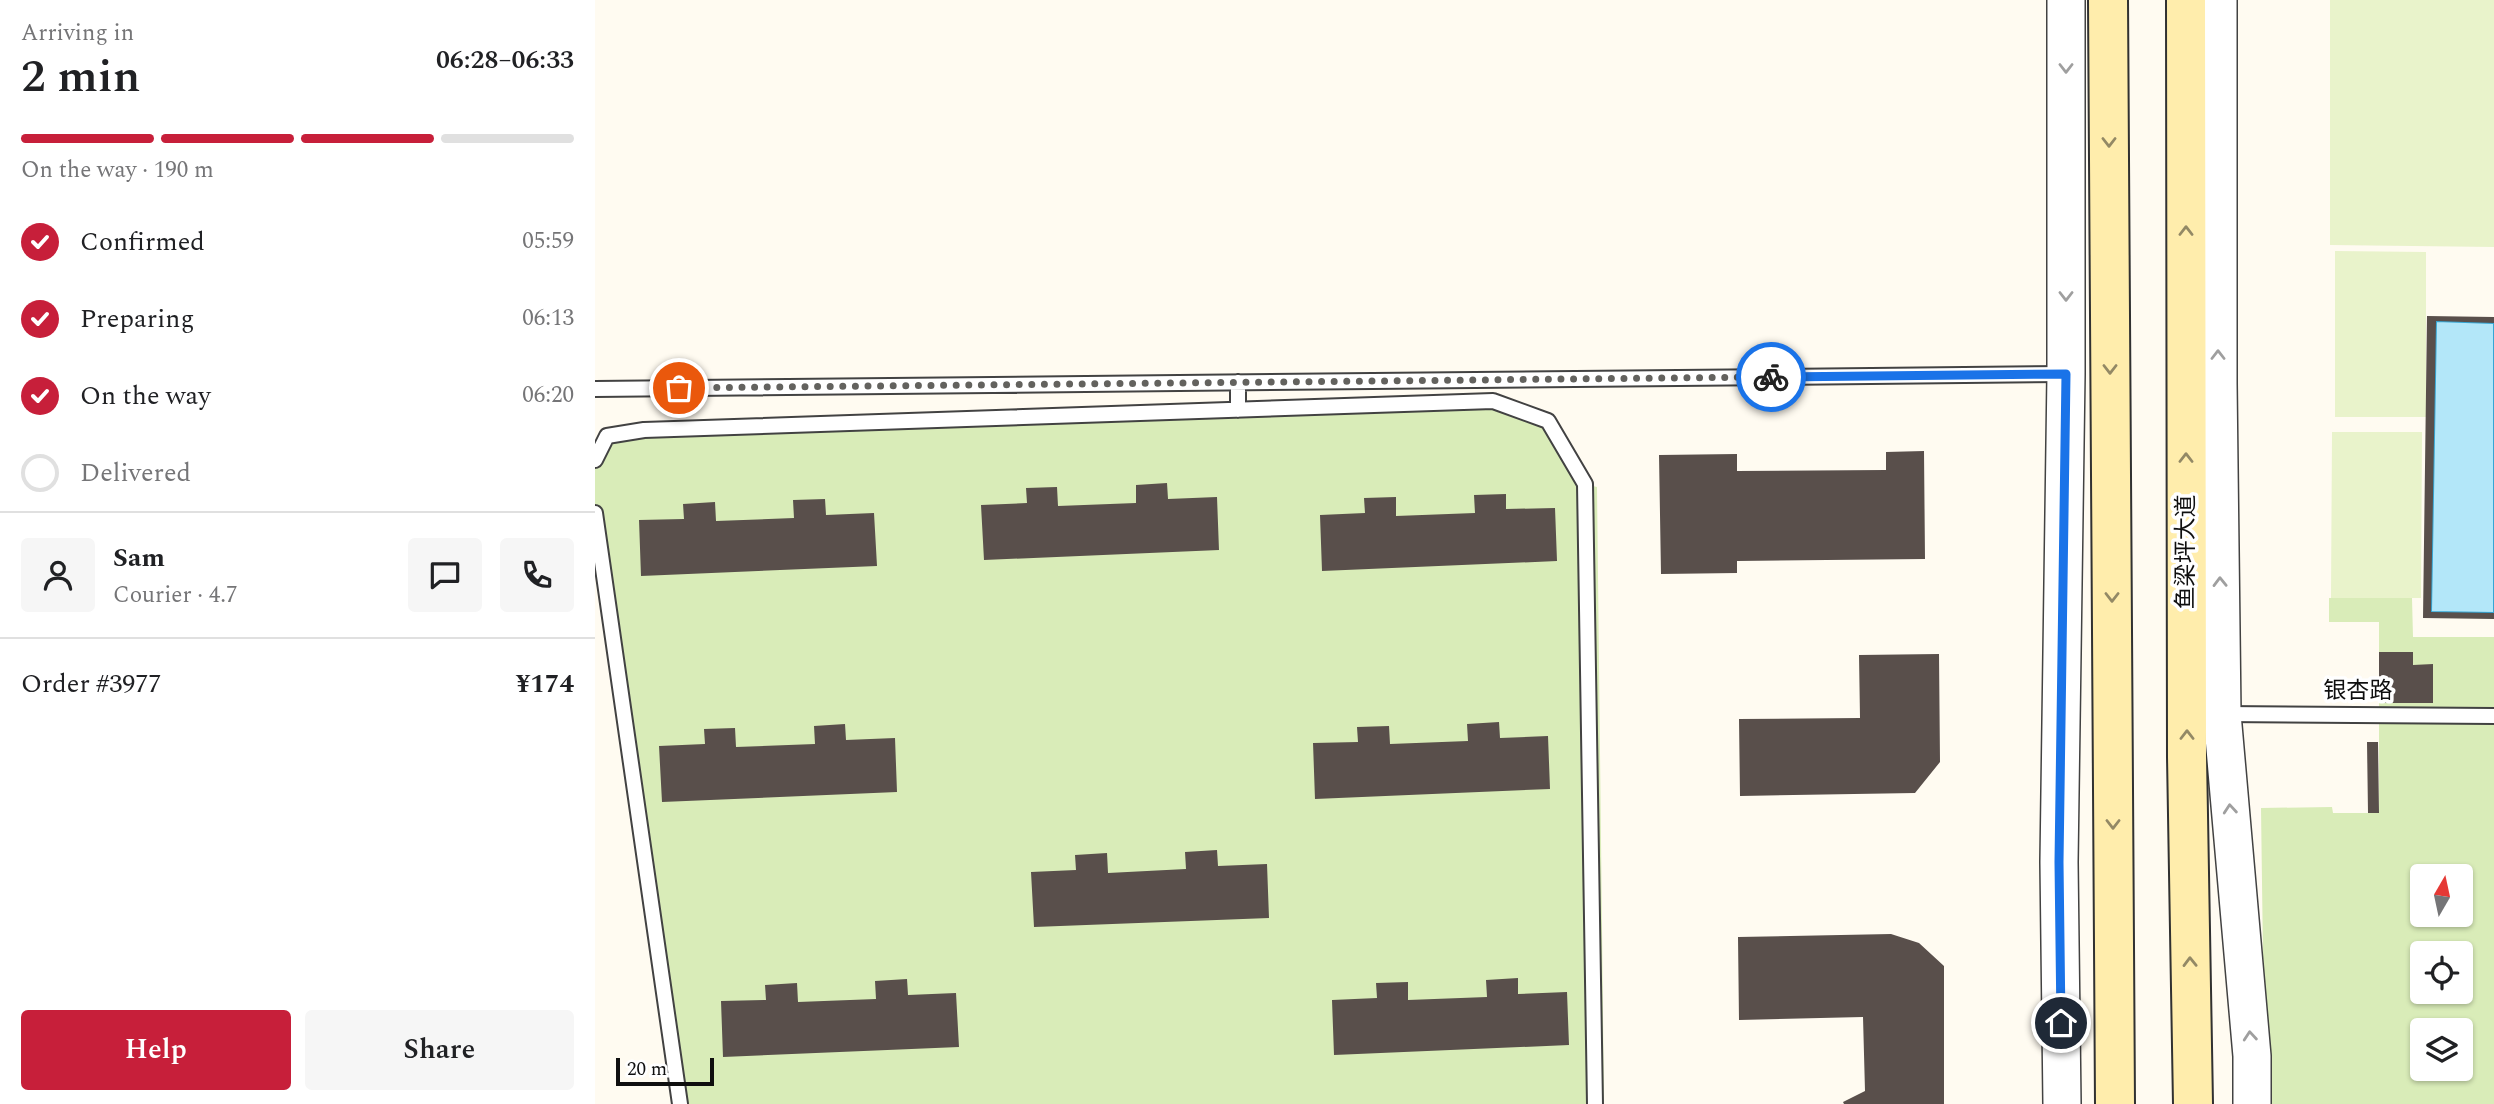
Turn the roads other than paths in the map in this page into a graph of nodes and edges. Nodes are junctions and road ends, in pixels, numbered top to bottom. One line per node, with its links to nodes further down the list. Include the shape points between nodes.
1 (2066, 0): 5 (street, one-way to 5)
2 (2108, 0): 16 (main road, one-way to 16)
3 (2186, 0): 17 (main road, 鱼梁坪大道, one-way to 3, via 2187,757)
4 (2218, 0): 11 (street, one-way to 4)
5 (2066, 374): 6 (lane); 15 (street, via 2059,862)
6 (1238, 382): 7 (lane); 8 (lane)
7 (595, 388)
8 (1238, 410): 9 (lane, via 644,430 607,436); 14 (lane, via 1493,401 1548,421 1585,484)
9 (595, 460)
10 (595, 513): 13 (lane)
11 (2222, 714): 12 (lane, 银杏路); 18 (street, one-way to 11, via 2251,1042)
12 (2494, 716)
13 (680, 1104)
14 (1595, 1104)
15 (2062, 1104)
16 (2115, 1104)
17 (2193, 1104)
18 (2252, 1104)

